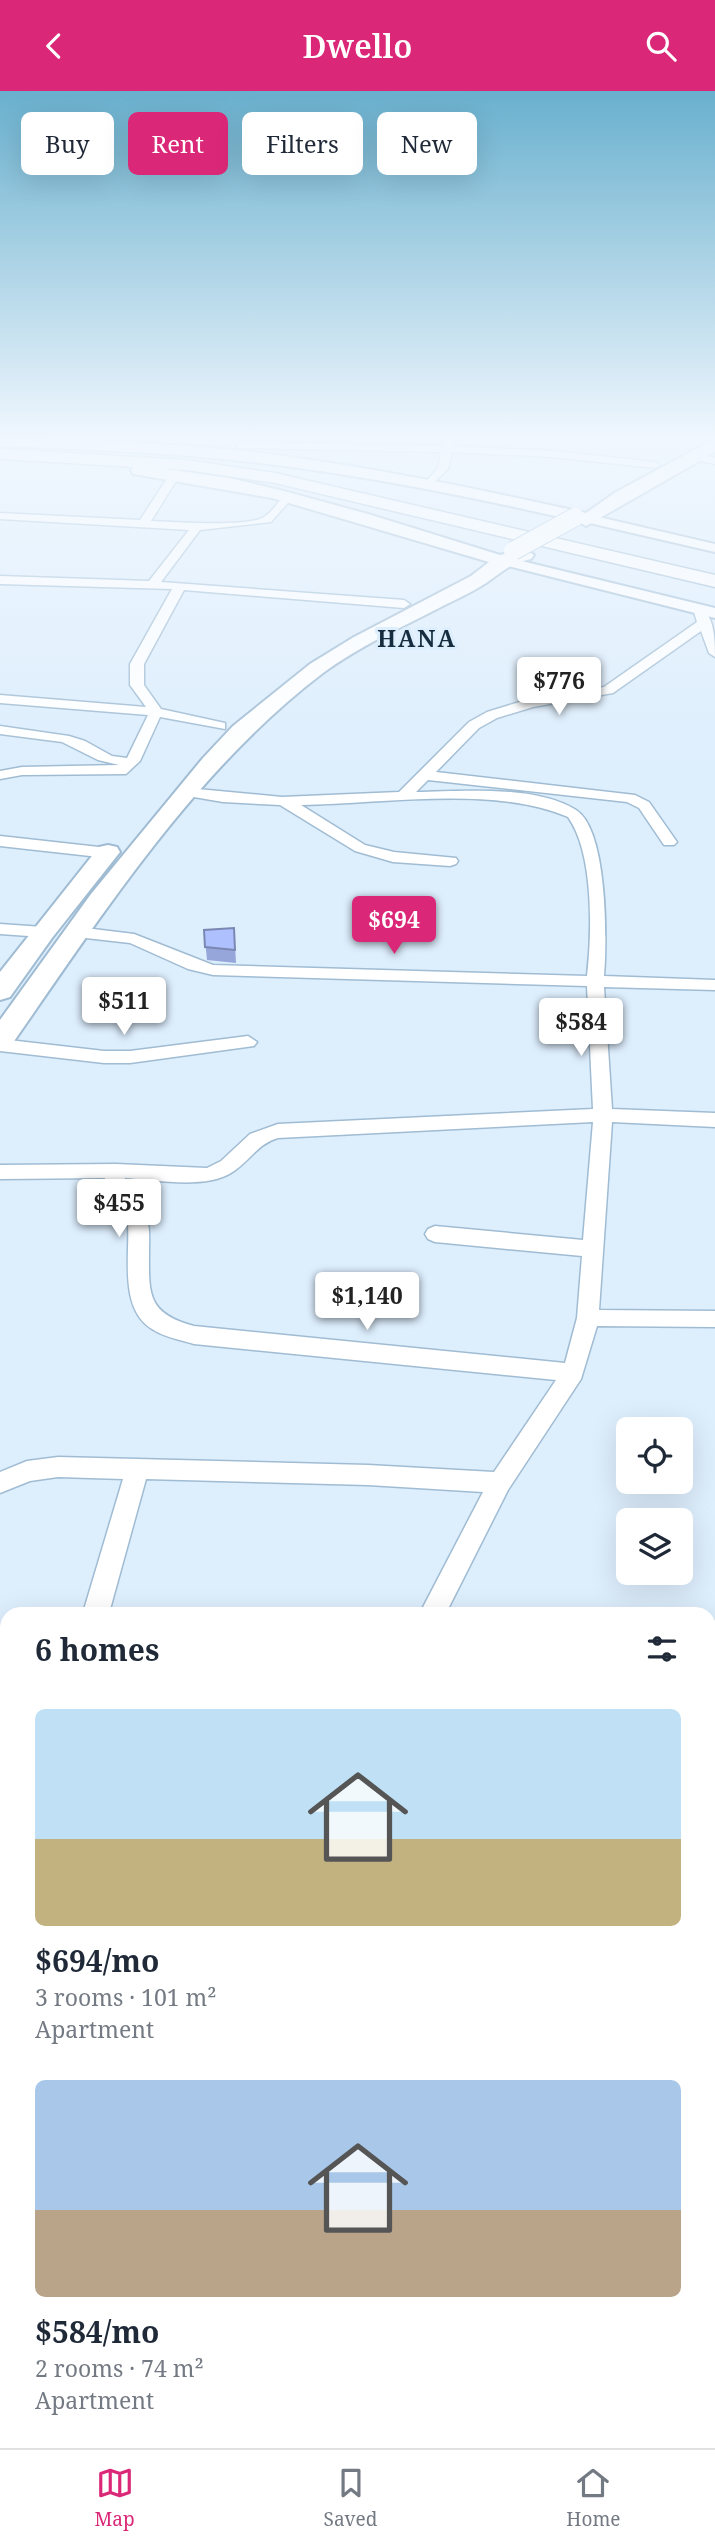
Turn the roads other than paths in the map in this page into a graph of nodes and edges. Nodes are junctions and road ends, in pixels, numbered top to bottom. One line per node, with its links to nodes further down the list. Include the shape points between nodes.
1 (179, 550): 13 (street)
2 (451, 550): 9 (main road)
3 (478, 550): 7 (main road)
4 (518, 550): 7 (main road)
5 (583, 550): 11 (highway)
6 (638, 550): 8 (highway)
7 (508, 556): 9 (main road); 18 (street); 28 (main road, via 459,591 317,668 241,731)
8 (715, 568)
9 (457, 576): 16 (main road)
10 (0, 580): 12 (street)
11 (715, 581)
12 (35, 582): 13 (street); 15 (street)
13 (152, 585): 14 (street)
14 (180, 586): 16 (street); 21 (street, via 137,664 137,685)
15 (12, 592)
16 (404, 604): 22 (main road, via 341,636)
17 (715, 613): 18 (street)
18 (701, 617): 19 (street); 27 (street, via 608,690 531,703 474,725)
19 (715, 653)
20 (0, 699): 21 (street)
21 (156, 712): 22 (street); 24 (street)
22 (220, 726): 25 (main road)
23 (0, 730): 24 (street, via 75,742 107,761)
24 (133, 761): 26 (street, via 121,771 30,770)
25 (179, 767)
26 (0, 775)
27 (425, 775): 29 (street); 33 (street, via 630,798 644,805)
28 (187, 792): 30 (street); 31 (main road)
29 (403, 797): 30 (street); 39 (street, via 503,797 559,806 576,815 598,898)
30 (283, 801): 35 (street, via 359,848 393,857)
31 (164, 820): 34 (main road, via 130,825); 38 (main road)
32 (0, 841): 34 (street)
33 (669, 842)
34 (108, 853): 37 (main road)
35 (450, 861)
36 (0, 929): 37 (street)
37 (43, 932): 41 (main road)
38 (77, 932): 39 (street, via 123,936 213,970); 42 (main road)
39 (595, 980): 40 (street); 44 (street)
40 (715, 985)
41 (0, 991)
42 (0, 1042): 43 (street, via 130,1057)
43 (248, 1042)
44 (603, 1115): 45 (street); 46 (street, via 264,1133 220,1173); 49 (street)
45 (715, 1120)
46 (116, 1171): 47 (street); 52 (street, via 113,1209 138,1223 141,1294 150,1316 167,1328 194,1335)
47 (0, 1172)
48 (435, 1234): 49 (street)
49 (593, 1249): 50 (street)
50 (588, 1318): 51 (street); 52 (street)
51 (715, 1319)
52 (573, 1373): 55 (street)
53 (137, 1471): 54 (street, via 58,1467 27,1471); 55 (street, via 368,1475); 56 (street)
54 (0, 1483)
55 (500, 1483): 57 (street)
56 (98, 1607)
57 (436, 1607)

